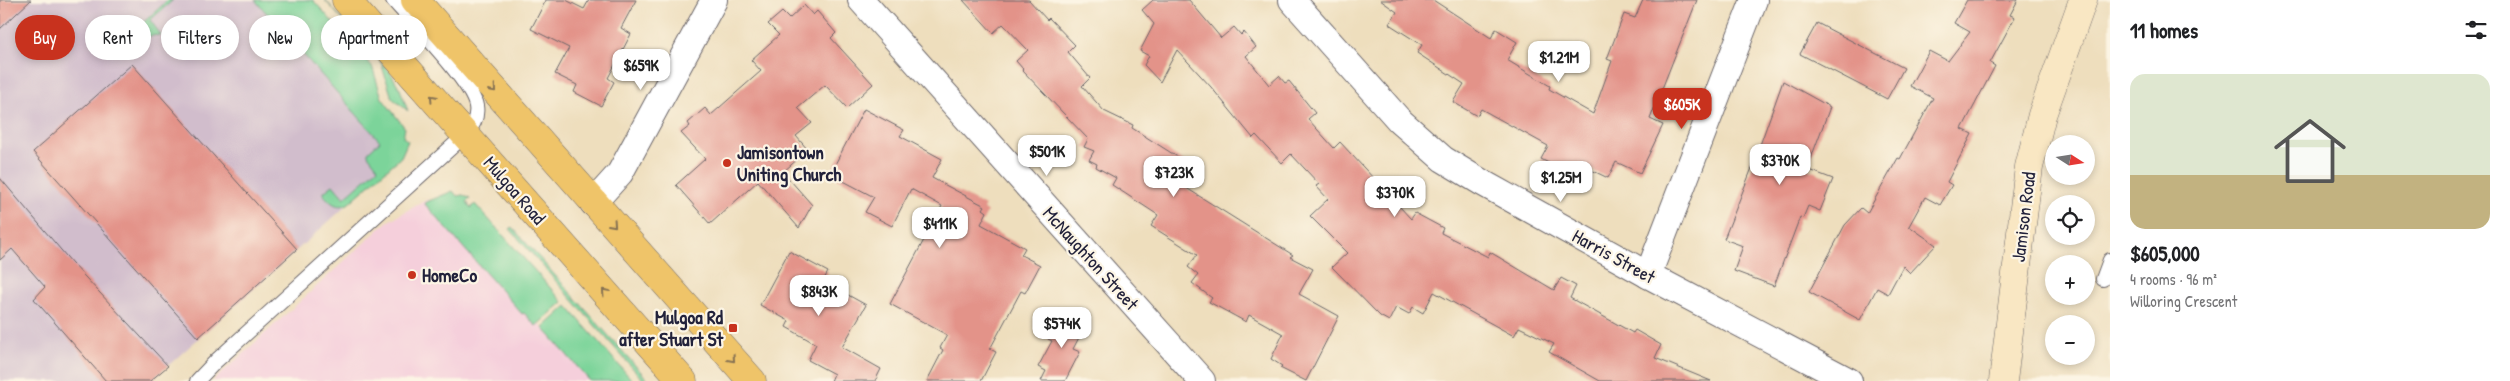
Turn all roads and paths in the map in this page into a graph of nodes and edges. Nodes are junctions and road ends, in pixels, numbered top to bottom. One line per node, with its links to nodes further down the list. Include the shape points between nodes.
1 (346, 0): 9 (main road, Mulgoa Road, one-way to 1)
2 (393, 0): 9 (lane, via 466,83 477,113)
3 (415, 0): 10 (main road, one-way to 10)
4 (714, 0): 10 (street, via 620,173)
5 (861, 0): 17 (street, McNaughton Street)
6 (1292, 0): 12 (street, Harris Street, via 1399,120 1443,159)
7 (1754, 0): 12 (street)
8 (2083, 0): 19 (street, Jamison Road, via 2042,115 2029,167)
9 (466, 134): 14 (lane, via 216,361); 15 (main road, Mulgoa Road, one-way to 9)
10 (593, 203): 16 (main road, one-way to 16)
11 (2110, 260): 13 (lane)
12 (1648, 275): 18 (street, Harris Street)
13 (2103, 279)
14 (198, 381)
15 (683, 381)
16 (752, 381)
17 (1202, 381)
18 (1849, 381)
19 (2003, 381)

